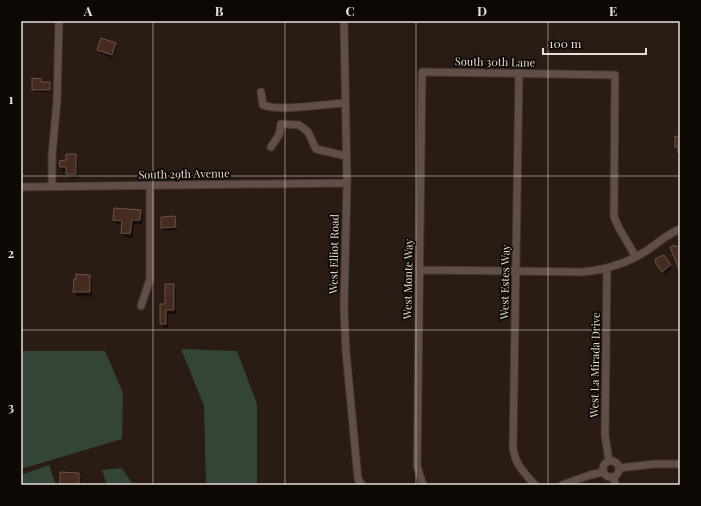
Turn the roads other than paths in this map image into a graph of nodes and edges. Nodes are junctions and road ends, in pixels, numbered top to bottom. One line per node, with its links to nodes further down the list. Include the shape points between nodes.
1 (60, 21): 12 (street)
2 (344, 21): 6 (street, West Elliot Road)
3 (422, 72): 4 (street, South 30th Lane); 16 (street, West Monte Way)
4 (520, 73): 14 (street, South 30th Lane, via 615,75 614,216); 17 (street, West Estes Way)
5 (261, 92): 6 (street, via 263,105 269,107)
6 (345, 103): 8 (street, West Elliot Road)
7 (272, 147): 8 (street, via 279,135 281,124 299,125 308,132 316,149)
8 (346, 156): 9 (street, West Elliot Road)
9 (347, 183): 10 (street, South 29th Avenue); 24 (street, West Elliot Road, via 344,308 346,352 358,479)
10 (150, 186): 12 (street, South 29th Avenue); 18 (street, via 150,279)
11 (21, 187): 12 (street, South 29th Avenue)
12 (52, 187)
13 (680, 229): 14 (street)
14 (636, 257): 15 (street)
15 (608, 268): 17 (street, via 582,272); 19 (street, West La Mirada Drive, via 605,435)
16 (419, 270): 17 (street); 25 (street, West Monte Way, via 416,466)
17 (517, 271): 26 (street, West Estes Way, via 513,447 514,458)
18 (141, 306)
19 (609, 462): 21 (street, via 616,463); 22 (street, via 604,464)
20 (680, 464): 21 (street)
21 (619, 468): 23 (street)
22 (603, 472): 23 (street); 27 (street)
23 (614, 477): 28 (street)
24 (362, 485)
25 (423, 485)
26 (535, 485)
27 (562, 485)
28 (615, 485)

